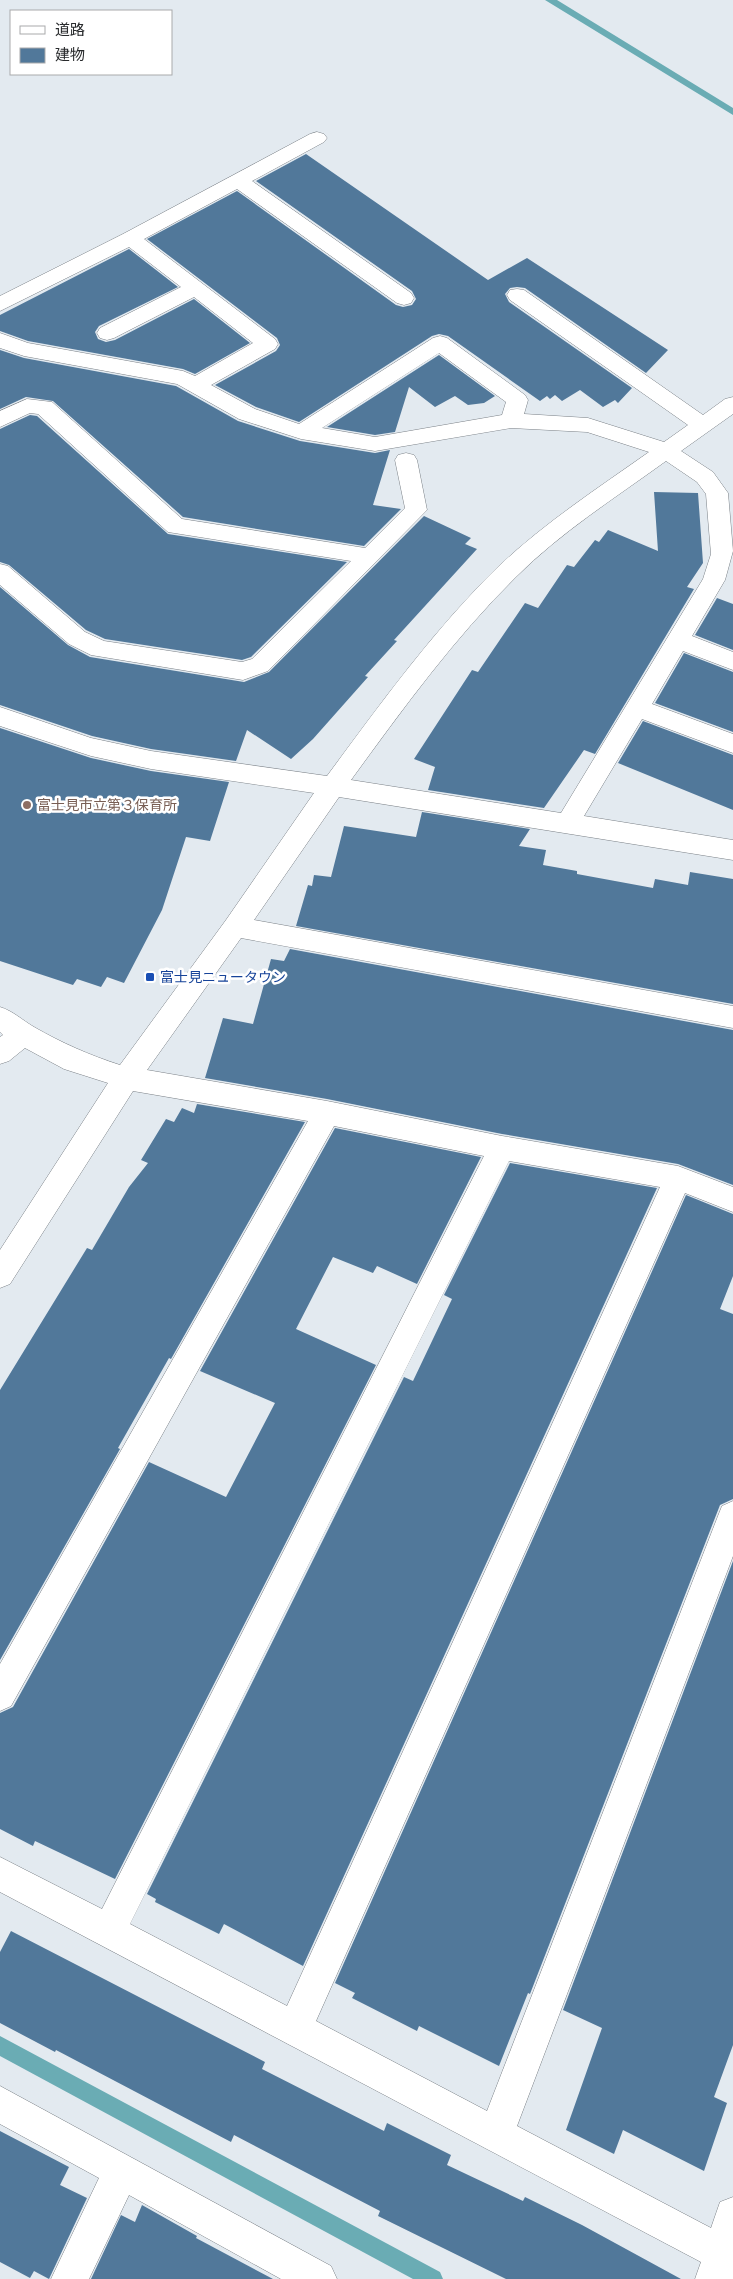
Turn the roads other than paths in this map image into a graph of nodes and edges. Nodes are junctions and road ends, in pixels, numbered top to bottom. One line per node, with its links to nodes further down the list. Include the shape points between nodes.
1 (317, 138): 2 (street)
2 (238, 180): 3 (street); 6 (street)
3 (130, 238): 4 (street); 7 (street)
4 (195, 288): 8 (street); 10 (street, via 268,344)
5 (516, 294): 14 (street)
6 (404, 298)
7 (0, 304)
8 (107, 333)
9 (0, 340): 10 (street, via 24,349 182,378)
10 (196, 384): 15 (street, via 247,414)
11 (733, 404): 14 (street)
12 (0, 420): 18 (street, via 27,406 44,407 176,526)
13 (511, 422): 15 (street, via 375,444); 15 (street, via 517,400 440,343); 16 (street, via 588,425)
14 (702, 425): 16 (street)
15 (301, 432)
16 (665, 450): 20 (street, via 705,477 717,493); 26 (street, via 560,525 508,571 400,695)
17 (406, 460): 18 (street, via 416,510)
18 (368, 556): 19 (street, via 260,665 242,671 99,649 77,638)
19 (0, 572)
20 (723, 583): 21 (street)
21 (677, 640): 22 (street); 23 (street)
22 (733, 661)
23 (638, 708): 25 (street); 27 (street)
24 (0, 716): 26 (street, via 91,747 152,760)
25 (733, 744)
26 (332, 786): 27 (street); 29 (street)
27 (568, 822): 28 (street)
28 (733, 850)
29 (235, 926): 30 (street); 34 (street)
30 (733, 1017)
31 (0, 1018): 32 (street)
32 (24, 1034): 33 (street); 34 (street, via 73,1061)
33 (0, 1054)
34 (126, 1078): 35 (street); 39 (street)
35 (327, 1113): 36 (street); 41 (street)
36 (502, 1148): 37 (street); 43 (street)
37 (678, 1178): 38 (street); 44 (street)
38 (733, 1200)
39 (0, 1275)
40 (733, 1516): 46 (street)
41 (0, 1695)
42 (0, 1874): 43 (street)
43 (109, 1931): 44 (street)
44 (295, 2029): 46 (street)
45 (0, 2104): 47 (street)
46 (496, 2134): 49 (street)
47 (121, 2171): 50 (street); 51 (street)
48 (733, 2215): 49 (street)
49 (717, 2266)
50 (301, 2275)
51 (70, 2279)

